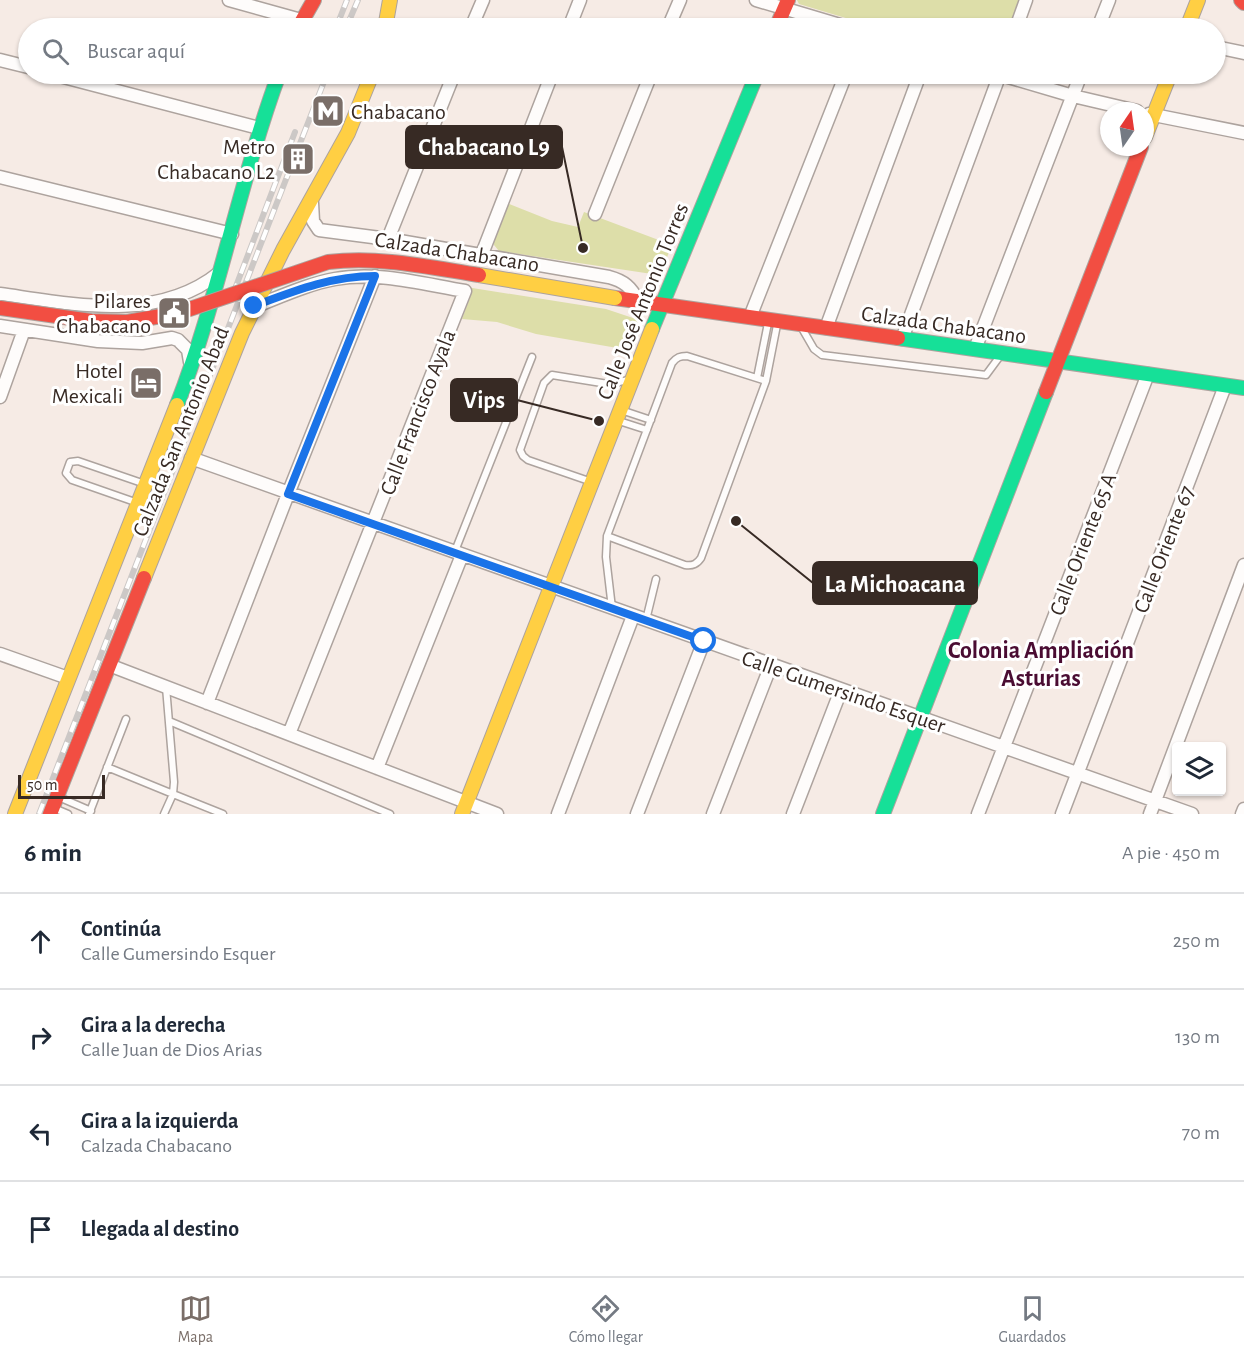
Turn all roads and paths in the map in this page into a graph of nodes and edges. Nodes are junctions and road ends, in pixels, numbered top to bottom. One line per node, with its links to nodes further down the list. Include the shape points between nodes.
1 (229, 0): 12 (street)
2 (314, 0): 13 (main road)
3 (390, 0): 14 (main road)
4 (483, 0): 15 (street)
5 (580, 0): 16 (street)
6 (680, 0): 17 (street)
7 (756, 0): 11 (street)
8 (1026, 0): 20 (street)
9 (1109, 0): 21 (street)
10 (1198, 0): 22 (main road)
11 (786, 4): 18 (main road); 19 (street)
12 (282, 18)
13 (304, 18)
14 (387, 18)
15 (475, 18)
16 (573, 18)
17 (672, 18)
18 (780, 18)
19 (823, 18)
20 (1020, 18)
21 (1102, 18)
22 (1191, 18)
23 (1226, 49): 24 (street)
24 (1244, 53)
25 (0, 60): 26 (street)
26 (18, 64)
27 (90, 84): 44 (street)
28 (275, 84): 44 (main road, Calzada San Antonio Abad)
29 (368, 84): 48 (main road, Calzada San Antonio Abad, via 348,133)
30 (449, 84): 51 (street)
31 (548, 84): 52 (street)
32 (647, 84): 49 (street)
33 (753, 84): 58 (main road, Calle José Antonio Torres)
34 (842, 84): 61 (street)
35 (916, 84): 65 (street)
36 (995, 84): 67 (street)
37 (1033, 84): 40 (street)
38 (1077, 84): 40 (street)
39 (1165, 84): 42 (main road)
40 (1073, 96): 41 (street); 68 (street)
41 (1100, 102)
42 (1154, 104)
43 (1154, 115): 45 (street)
44 (259, 128): 50 (main road, Calzada San Antonio Abad)
45 (1244, 133)
46 (1137, 156): 71 (main road)
47 (0, 177): 50 (street)
48 (311, 198): 51 (street, Calzada Chabacano, via 313,221 320,230); 59 (main road, Calzada San Antonio Abad)
49 (595, 214)
50 (232, 234): 53 (main road, Calzada San Antonio Abad)
51 (388, 239): 52 (street, Calzada Chabacano)
52 (482, 254): 57 (street, Calzada Chabacano, via 609,277 632,289)
53 (222, 270): 56 (street, via 194,291 158,303 133,306); 72 (main road, Calzada San Antonio Abad)
54 (375, 276): 55 (street, Calzada Chabacano); 59 (street, Calzada Chabacano, via 335,279); 86 (street)
55 (465, 291): 88 (street, Calle Francisco Ayala)
56 (0, 294)
57 (638, 301): 58 (main road, Calzada Chabacano); 60 (main road, Calzada Chabacano, bridge, via 371,258 349,258 178,313 127,321 91,321)
58 (662, 305): 61 (main road, Calzada Chabacano); 75 (main road, Calle José Antonio Torres)
59 (254, 306): 83 (main road, Calzada San Antonio Abad)
60 (0, 308)
61 (750, 317): 62 (main road, Calzada Chabacano)
62 (773, 320): 63 (main road, Calzada Chabacano); 74 (lane); 76 (lane)
63 (800, 324): 65 (main road, Calzada Chabacano); 69 (lane, via 814,349 822,355 986,375)
64 (0, 326): 66 (street)
65 (826, 328): 67 (main road, Calzada Chabacano)
66 (24, 330): 72 (street, via 98,341 172,338 188,350); 79 (street)
67 (902, 339): 68 (main road, Calzada Chabacano)
68 (975, 349): 69 (main road, Calzada Chabacano)
69 (1003, 354): 71 (main road, Calzada Chabacano)
70 (532, 357): 90 (lane)
71 (1057, 361): 73 (main road, Calzada Chabacano); 105 (main road)
72 (191, 369): 85 (main road, Calzada San Antonio Abad)
73 (1148, 374): 77 (main road, Calzada Chabacano); 109 (street, Calle Oriente 65 A)
74 (757, 378): 76 (lane); 81 (lane, via 681,356 672,363)
75 (633, 379): 80 (main road, Calle José Antonio Torres); 84 (lane, via 608,384 552,375 544,383 520,450 523,456)
76 (766, 381): 89 (lane, via 698,563 685,565)
77 (1225, 386): 78 (main road, Calzada Chabacano); 112 (street, Calle Oriente 67)
78 (1244, 388)
79 (0, 397)
80 (619, 415): 81 (lane); 82 (lane); 84 (main road, Calle José Antonio Torres)
81 (651, 420): 82 (lane)
82 (647, 430): 89 (lane)
83 (192, 458): 86 (street, Calle Gumersindo Esquer); 100 (main road, Calzada San Antonio Abad)
84 (592, 482): 93 (main road, Calle José Antonio Torres)
85 (145, 484): 87 (main road, Calzada San Antonio Abad); 87 (lane, via 78,460 66,468 72,480)
86 (288, 494): 88 (street, Calle Gumersindo Esquer); 104 (street)
87 (138, 503): 101 (main road, Calzada San Antonio Abad)
88 (373, 524): 90 (street, Calle Gumersindo Esquer); 108 (street, Calle Francisco Ayala)
89 (607, 536): 94 (lane)
90 (458, 554): 93 (street, Calle Gumersindo Esquer); 111 (street)
91 (1244, 565): 114 (street)
92 (656, 579): 96 (lane)
93 (551, 587): 94 (street, Calle Gumersindo Esquer); 116 (main road, Calle José Antonio Torres)
94 (613, 609): 95 (street, Calle Gumersindo Esquer)
95 (633, 616): 96 (street, Calle Gumersindo Esquer); 126 (street)
96 (646, 620): 97 (street, Calle Gumersindo Esquer)
97 (704, 641): 99 (street, Calle Gumersindo Esquer); 127 (street)
98 (0, 654): 101 (street)
99 (771, 664): 103 (street, Calle Gumersindo Esquer); 128 (street)
100 (109, 665): 102 (street); 115 (main road, Calzada San Antonio Abad)
101 (68, 678): 120 (main road, Calzada San Antonio Abad)
102 (166, 687): 104 (street); 107 (lane)
103 (841, 690): 105 (street, Calle Gumersindo Esquer); 129 (street)
104 (207, 703): 108 (street)
105 (919, 717): 109 (street, Calle Gumersindo Esquer); 130 (main road)
106 (126, 719): 110 (lane)
107 (169, 721): 113 (lane); 124 (lane)
108 (289, 734): 111 (street)
109 (1003, 747): 112 (street, Calle Gumersindo Esquer); 131 (street, Calle Oriente 65 A)
110 (107, 767): 113 (lane); 118 (lane)
111 (377, 768): 116 (street)
112 (1078, 773): 114 (street, Calle Gumersindo Esquer); 132 (street, Calle Oriente 67)
113 (173, 794): 119 (lane); 123 (lane)
114 (1155, 801): 133 (street); 134 (street, Calle Gumersindo Esquer)
115 (53, 806): 118 (lane); 121 (lane)
116 (464, 808): 125 (street)
117 (1244, 809): 135 (street)
118 (90, 812)
119 (165, 813): 122 (lane)
120 (15, 814)
121 (68, 814)
122 (173, 814)
123 (223, 814)
124 (390, 814)
125 (497, 814)
126 (558, 814)
127 (637, 814)
128 (713, 814)
129 (793, 814)
130 (883, 814)
131 (978, 814)
132 (1062, 814)
133 (1150, 814)
134 (1192, 814)
135 (1242, 814)

